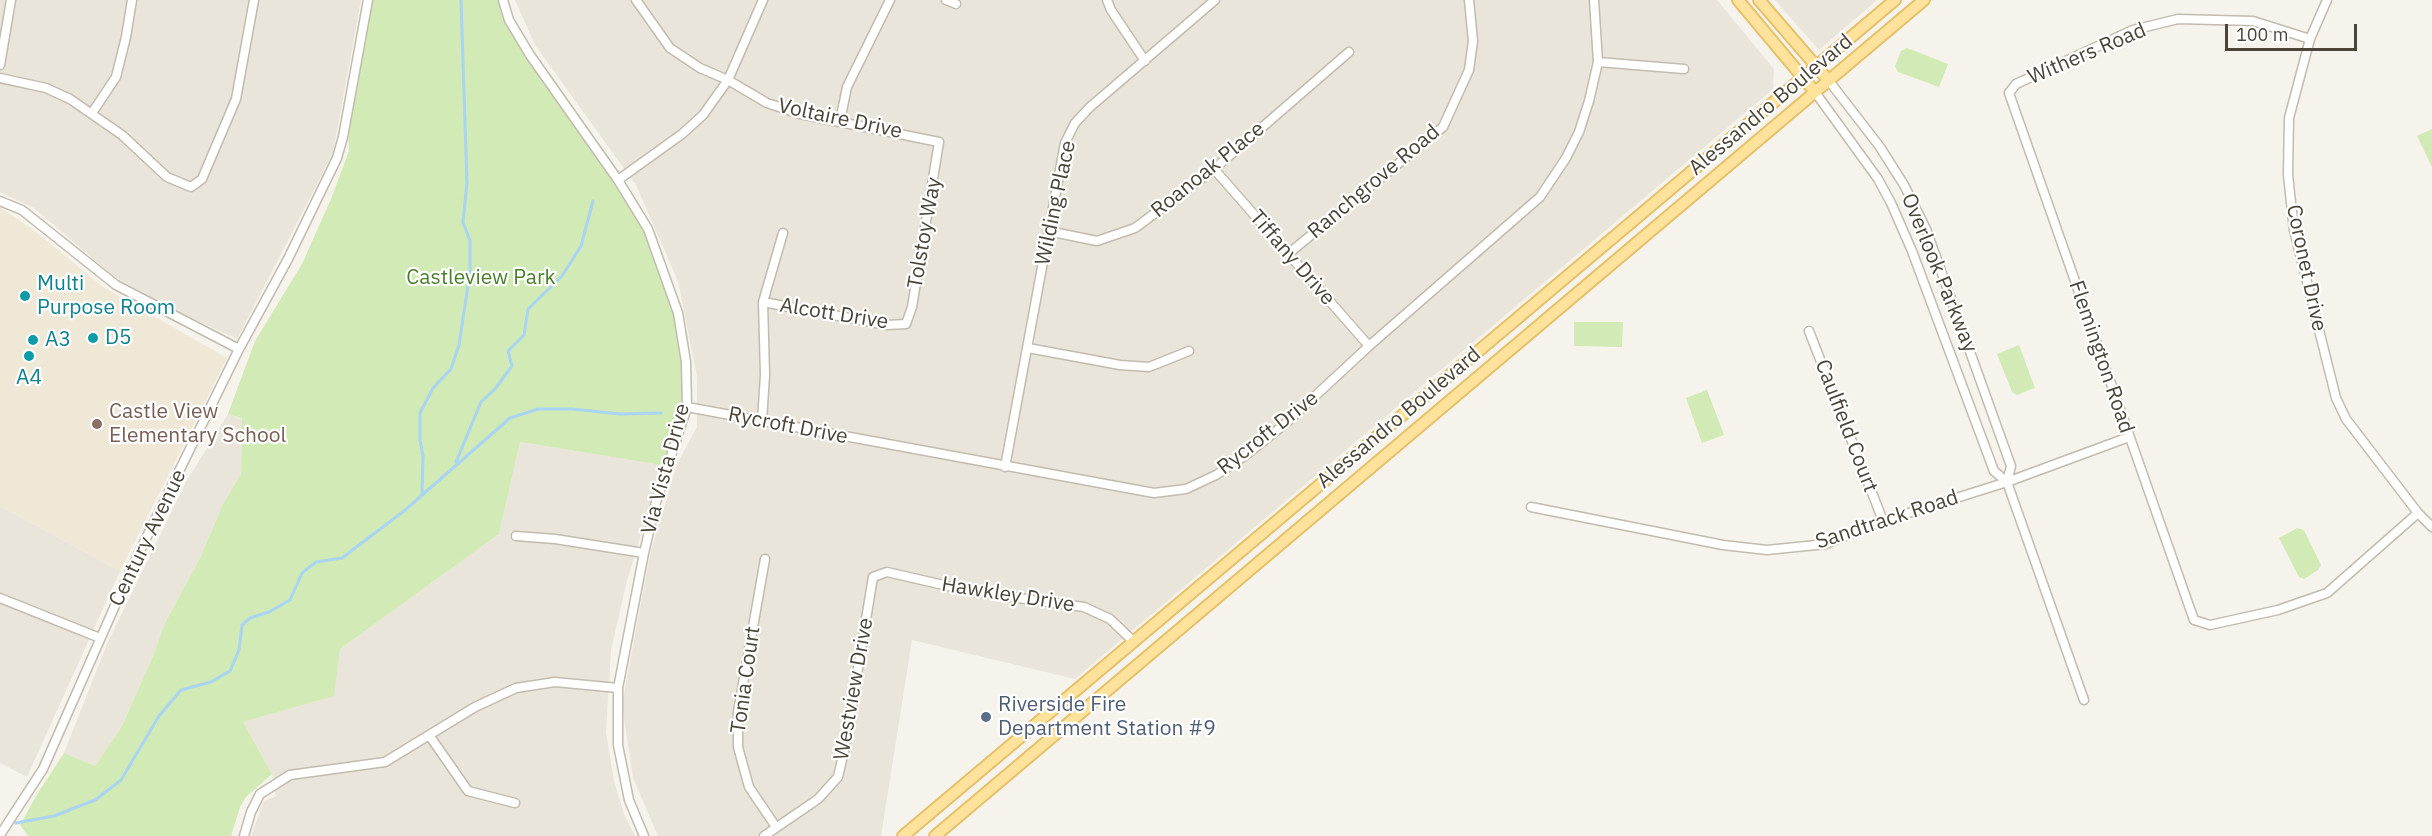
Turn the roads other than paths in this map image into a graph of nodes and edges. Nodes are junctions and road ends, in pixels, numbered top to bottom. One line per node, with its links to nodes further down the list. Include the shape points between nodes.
1 (11, 0): 24 (street)
2 (132, 0): 33 (street, via 116,77)
3 (254, 0): 33 (street, via 236,99 202,179 191,187 167,177)
4 (368, 0): 47 (street, Century Avenue, via 337,158)
5 (503, 0): 37 (street, Via Vista Drive, via 509,20 530,55)
6 (636, 0): 29 (street, Voltaire Drive, via 670,48 700,68)
7 (763, 0): 29 (street)
8 (890, 0): 34 (street, via 847,87)
9 (946, 0): 19 (street)
10 (1107, 0): 22 (street)
11 (1215, 0): 22 (street, Wilding Place)
12 (1469, 0): 41 (street, Ranchgrove Road, via 1473,41 1469,70 1443,127)
13 (1594, 0): 23 (street, Rycroft Drive)
14 (1737, 0): 27 (main road)
15 (1759, 0): 25 (main road)
16 (1895, 0): 25 (main road, Alessandro Boulevard)
17 (1924, 0): 30 (main road, Alessandro Boulevard)
18 (2327, 0): 20 (street, Coronet Drive)
19 (956, 4)
20 (2310, 39): 32 (street, Withers Road, via 2253,21 2178,18 2124,34 2016,84); 55 (street, Coronet Drive, via 2289,118 2288,175 2294,230 2336,398 2346,419)
21 (1348, 52): 36 (street, Roanoak Place)
22 (1144, 61): 39 (street, Wilding Place, via 1075,123 1065,142)
23 (1598, 62): 26 (street); 45 (street, Rycroft Drive, via 1579,132 1540,197)
24 (0, 65)
25 (1817, 68): 27 (main road, Alessandro Boulevard); 30 (main road)
26 (1684, 69)
27 (1804, 77): 31 (main road); 64 (main road, Alessandro Boulevard)
28 (0, 78): 33 (street, via 46,88)
29 (728, 80): 34 (street, Voltaire Drive, via 767,103); 37 (street, via 703,115)
30 (1828, 81): 31 (main road, Alessandro Boulevard); 53 (street, Overlook Parkway, via 1880,147 1926,229 2011,466)
31 (1815, 92): 53 (street, Overlook Parkway, via 1891,203 1994,471); 75 (main road, Alessandro Boulevard)
32 (2009, 93): 51 (street, Flemington Road)
33 (92, 113)
34 (840, 121): 35 (street, Voltaire Drive)
35 (939, 142): 43 (street, Tolstoy Way)
36 (1214, 169): 39 (street, Roanoak Place, via 1135,228 1097,241); 41 (street, Tiffany Drive)
37 (618, 180): 49 (street, Via Vista Drive, via 648,229 678,313 686,362)
38 (0, 201): 47 (street, via 22,210 116,285)
39 (1048, 231): 46 (street, Wilding Place)
40 (783, 233): 42 (street)
41 (1288, 254): 45 (street, Tiffany Drive)
42 (763, 302): 43 (street, Alcott Drive, via 887,325); 50 (street)
43 (906, 324)
44 (1809, 331): 56 (street, Caulfield Court)
45 (1369, 346): 52 (street, Rycroft Drive, via 1246,455 1186,489 1154,493)
46 (1028, 348): 48 (street, via 1149,367); 52 (street, Wilding Place)
47 (239, 349): 63 (street, Century Avenue)
48 (1189, 351)
49 (687, 407): 50 (street, Rycroft Drive); 59 (street, Via Vista Drive)
50 (762, 421): 52 (street, Rycroft Drive)
51 (2129, 437): 53 (street, Sandtrack Road); 55 (street, Flemington Road, via 2194,620 2210,625 2278,610 2327,593)
52 (1005, 467)
53 (2007, 483): 56 (street, Sandtrack Road); 66 (street, Overlook Parkway)
54 (1531, 507): 56 (street, Sandtrack Road, via 1767,550 1826,544)
55 (2418, 513): 57 (street, Coronet Drive)
56 (1883, 521)
57 (2432, 527)
58 (516, 536): 59 (street)
59 (644, 553): 65 (street, Via Vista Drive)
60 (765, 559): 69 (street, Tonia Court, via 738,712 738,747 749,787)
61 (873, 577): 64 (street, Hawkley Drive, via 887,572 974,592 1084,607 1110,619); 69 (street, Westview Drive, via 838,777 818,799)
62 (0, 598): 63 (street)
63 (100, 638): 70 (street, Century Avenue, via 43,770)
64 (1133, 640): 74 (main road, Alessandro Boulevard)
65 (618, 688): 67 (street, via 555,682 516,688); 72 (street, Via Vista Drive, via 618,745 629,800)
66 (2084, 700)
67 (429, 735): 68 (street, via 468,791); 71 (street, via 385,762 290,776 260,794)
68 (515, 803)
69 (776, 827): 73 (street, Westview Drive)
70 (0, 835)
71 (244, 836)
72 (644, 836)
73 (764, 836)
74 (903, 836)
75 (935, 836)

